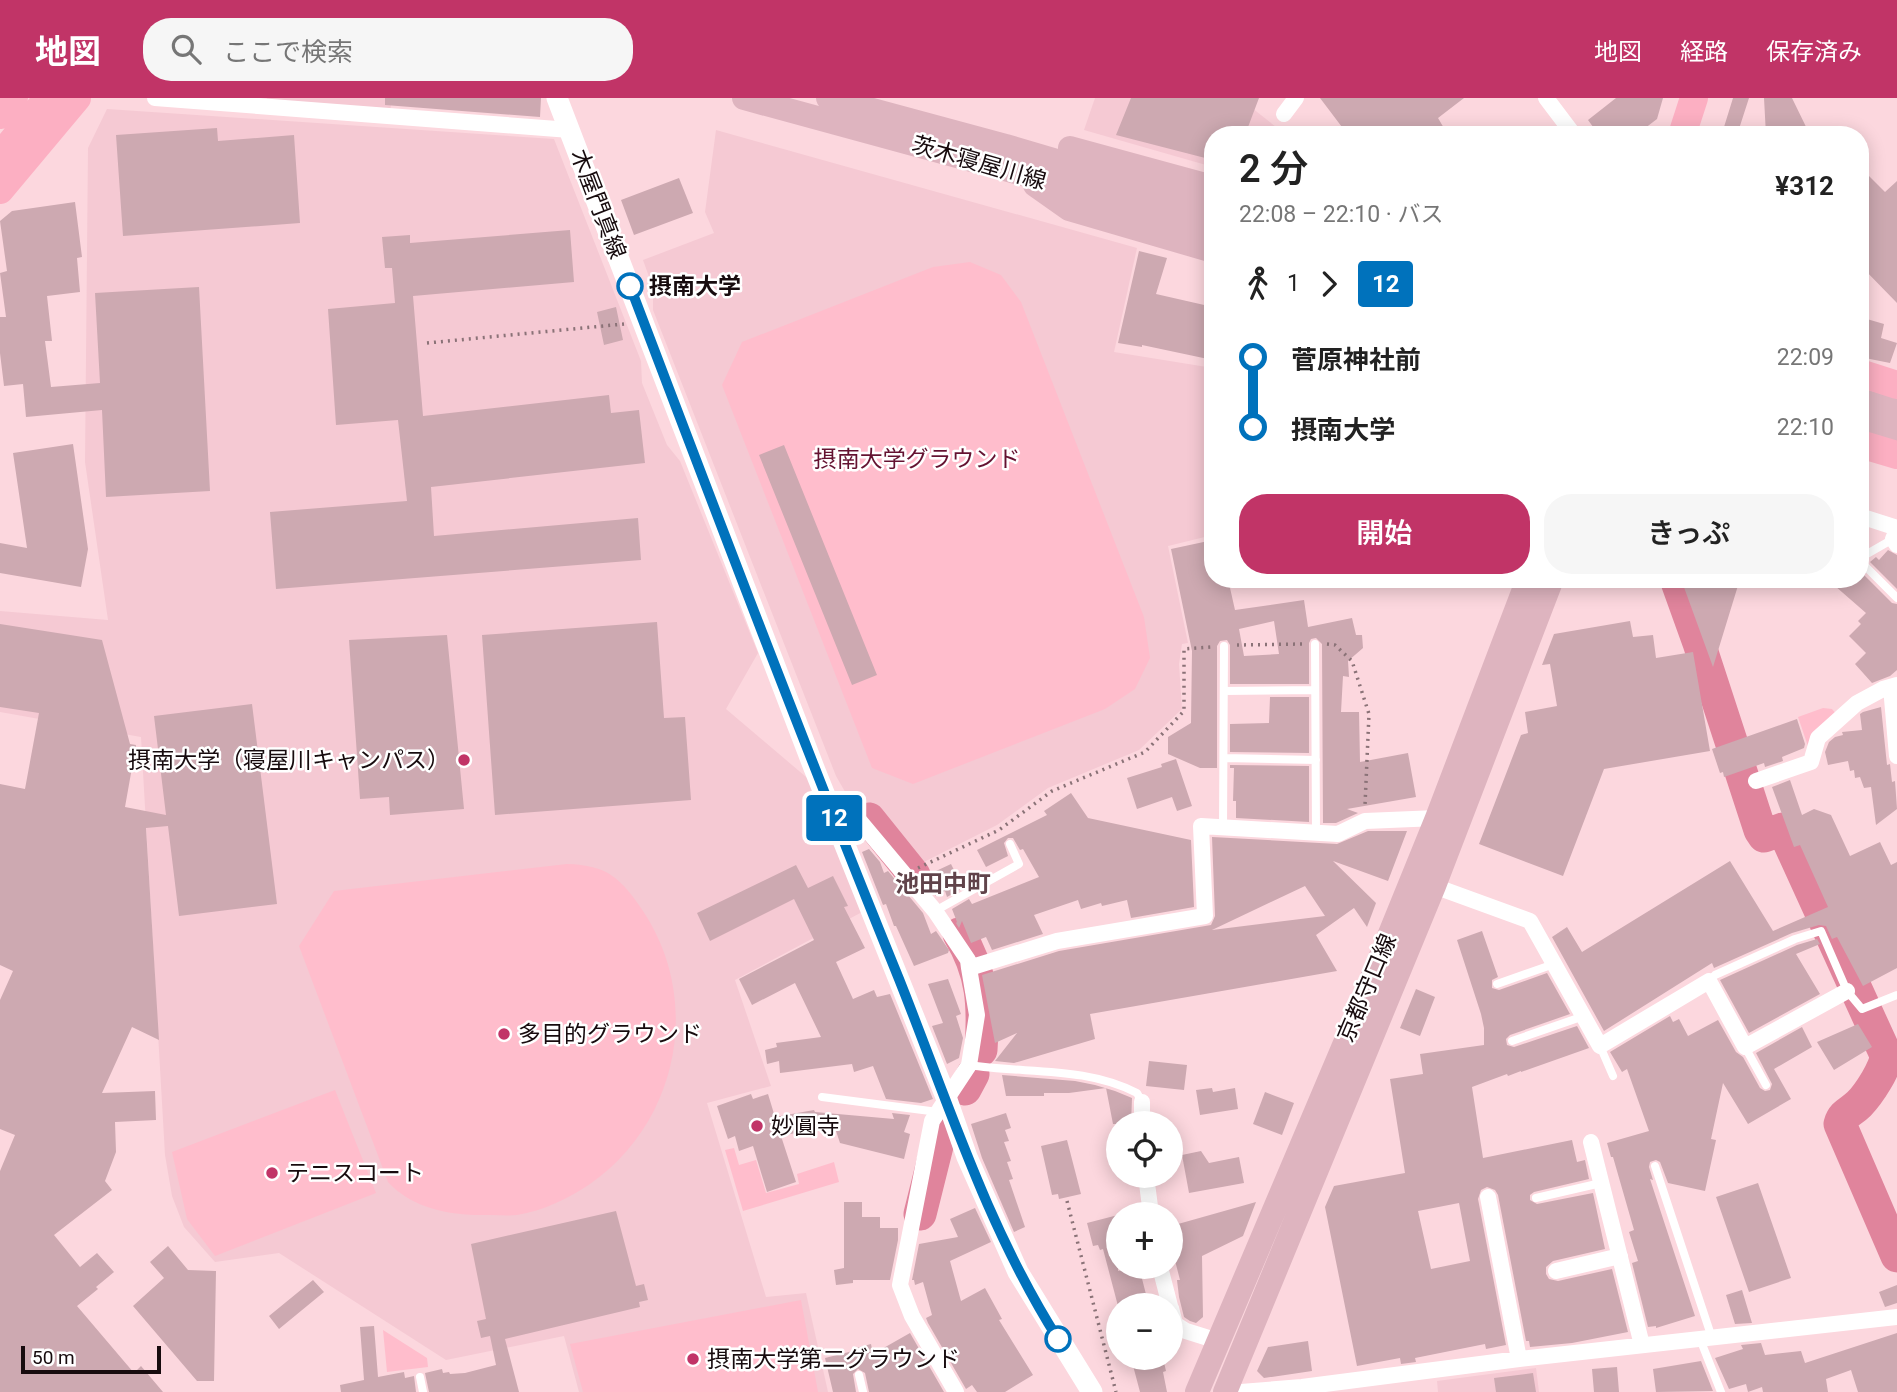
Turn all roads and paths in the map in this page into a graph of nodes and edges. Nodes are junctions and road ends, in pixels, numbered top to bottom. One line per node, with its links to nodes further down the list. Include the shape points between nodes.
1 (14, 98): 12 (highway)
2 (48, 98): 17 (highway)
3 (77, 98): 20 (highway)
4 (155, 98): 15 (street)
5 (557, 98): 15 (main road, 木屋門真線)
6 (744, 98): 18 (main road, 茨木寝屋川線)
7 (828, 98): 16 (main road, 茨木寝屋川線)
8 (1296, 98): 11 (street)
9 (1546, 98): 13 (street)
10 (1694, 98): 14 (highway)
11 (1284, 114)
12 (0, 115)
13 (1567, 126)
14 (1685, 126)
15 (570, 130): 50 (main road, 木屋門真線)
16 (1006, 146): 19 (main road, via 1064,146); 21 (main road, 茨木寝屋川線)
17 (0, 156)
18 (1018, 173): 22 (main road, 茨木寝屋川線); 23 (main road, via 1069,209)
19 (1204, 185)
20 (0, 190)
21 (1204, 204)
22 (1204, 227)
23 (1204, 248)
24 (629, 323): 25 (path)
25 (427, 343)
26 (1869, 376): 27 (highway)
27 (1897, 385)
28 (1869, 403): 29 (main road)
29 (1897, 411)
30 (1869, 425): 31 (main road)
31 (1897, 433)
32 (1869, 447): 33 (highway)
33 (1897, 455)
34 (1869, 521): 35 (street)
35 (1896, 535): 36 (lane)
36 (1869, 553)
37 (1869, 568): 40 (lane)
38 (1525, 588): 51 (main road, 京都守口線)
39 (1549, 588): 57 (main road, 京都守口線)
40 (1897, 598)
41 (1315, 644): 42 (path); 44 (lane); 52 (path, via 1335,645 1352,661 1369,714)
42 (1224, 646): 45 (lane); 56 (path, via 1184,649 1184,711 1145,752 1052,791 999,830)
43 (1894, 686): 46 (street); 49 (street, via 1857,703 1818,738 1811,762)
44 (1315, 690): 45 (lane); 48 (lane)
45 (1224, 691): 47 (lane)
46 (1897, 756)
47 (1224, 758): 48 (lane); 53 (lane)
48 (1316, 760): 54 (lane)
49 (1756, 781)
50 (827, 800): 58 (street, via 842,800); 74 (main road, 木屋門真線)
51 (1437, 818): 52 (street); 87 (main road, 京都守口線)
52 (1365, 821): 54 (street, via 1338,834)
53 (1223, 828): 54 (street); 60 (street, via 1202,826 1205,916 1057,941)
54 (1316, 833)
55 (1010, 844): 58 (lane, via 1019,864)
56 (914, 870)
57 (1434, 886): 59 (street, via 1530,921); 99 (main road, 京都守口線)
58 (938, 909): 60 (street)
59 (1554, 964): 62 (lane); 65 (street)
60 (974, 966): 69 (street, via 977,1015)
61 (1709, 981): 63 (lane, via 1821,931); 67 (street); 68 (street)
62 (1497, 984)
63 (1847, 991): 64 (lane, via 1862,1009); 68 (street)
64 (1897, 995)
65 (1584, 1016): 66 (lane); 67 (street)
66 (1512, 1041)
67 (1600, 1046): 70 (lane)
68 (1745, 1046): 71 (lane)
69 (969, 1065): 73 (lane, via 1070,1072 1120,1084 1137,1093); 74 (street)
70 (1613, 1076)
71 (1766, 1085)
72 (822, 1097): 74 (lane)
73 (1142, 1102): 75 (street)
74 (942, 1105): 95 (street, via 932,1121 900,1285 912,1316); 96 (main road, 木屋門真線, via 1018,1272)
75 (1142, 1111)
76 (1591, 1142): 78 (street)
77 (1655, 1166): 86 (lane)
78 (1602, 1182): 80 (lane); 82 (street)
79 (1489, 1197): 89 (street)
80 (1536, 1198)
81 (1067, 1201): 97 (path)
82 (1620, 1256): 83 (street); 88 (street)
83 (1556, 1271)
84 (1897, 1317): 86 (street)
85 (1183, 1329): 87 (street)
86 (1706, 1338): 88 (street); 101 (lane)
87 (1218, 1341): 98 (main road, 京都守口線)
88 (1642, 1345): 89 (street)
89 (1519, 1359): 92 (street)
90 (859, 1375): 94 (lane)
91 (420, 1377): 93 (lane)
92 (1393, 1384): 100 (street)
93 (423, 1392)
94 (863, 1392)
95 (956, 1392)
96 (1092, 1392)
97 (1116, 1392)
98 (1197, 1392)
99 (1225, 1392)
100 (1241, 1392)
101 (1721, 1392)

